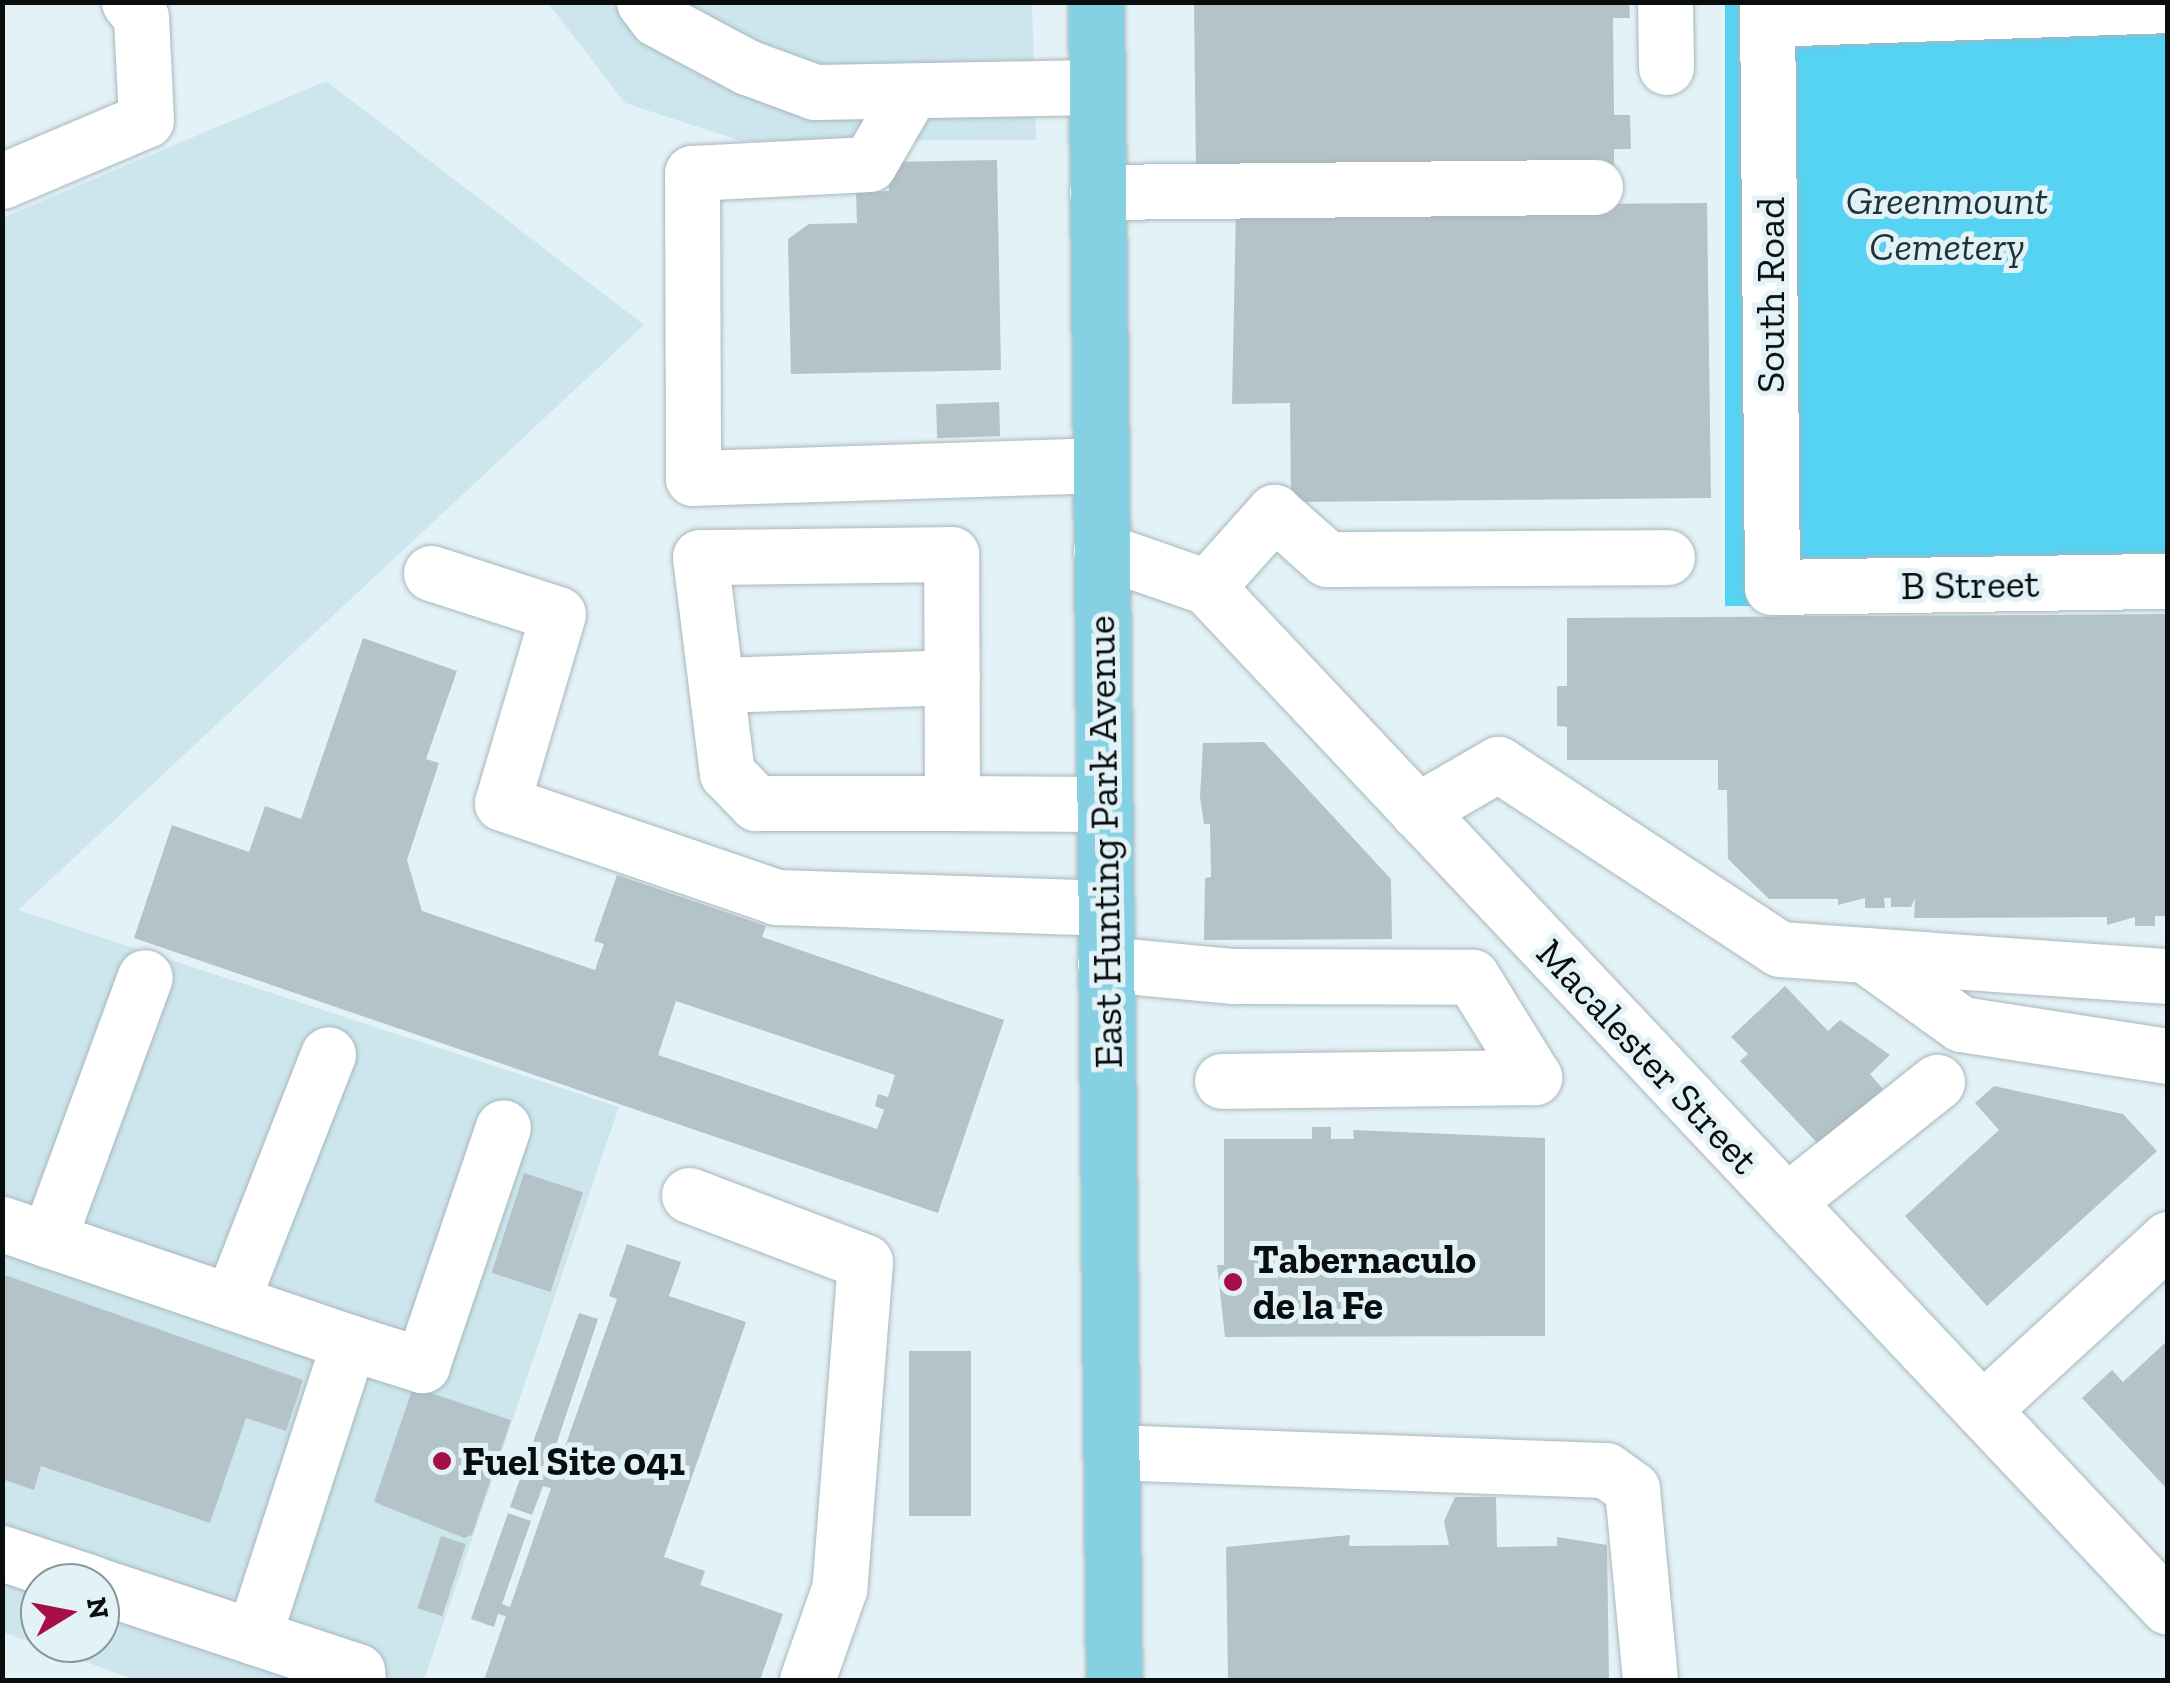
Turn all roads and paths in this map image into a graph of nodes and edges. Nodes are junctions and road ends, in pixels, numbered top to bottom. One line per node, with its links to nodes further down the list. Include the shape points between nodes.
1 (128, 2): 10 (street, via 141,18 146,120)
2 (644, 2): 9 (street, via 657,19 747,67 815,92)
3 (1096, 2): 8 (main road, East Hunting Park Avenue)
4 (1665, 2): 7 (street)
5 (2168, 5): 6 (street)
6 (1768, 11): 19 (street, South Road)
7 (1666, 68)
8 (1096, 88): 9 (street); 12 (main road, East Hunting Park Avenue)
9 (910, 93): 13 (street, via 869,164 692,172 693,478)
10 (2, 182)
11 (1595, 186): 12 (street)
12 (1098, 192): 13 (main road, East Hunting Park Avenue)
13 (1100, 466): 14 (main road, East Hunting Park Avenue)
14 (1101, 550): 18 (street, Macalester Street); 23 (main road, East Hunting Park Avenue)
15 (1666, 557): 18 (street, via 1327,558 1274,512)
16 (431, 572): 25 (street, via 558,614 502,803 776,896)
17 (2168, 581): 19 (street, B Street)
18 (1207, 586): 24 (street, Macalester Street)
19 (1772, 587)
20 (952, 678): 21 (street); 21 (street, via 951,554 700,558); 22 (street)
21 (716, 685): 22 (street, via 727,773 756,802)
22 (952, 803): 23 (street)
23 (1104, 804): 25 (main road, East Hunting Park Avenue)
24 (1417, 811): 26 (street, via 1498,764 1780,949); 36 (street, Macalester Street)
25 (1105, 908): 27 (main road, East Hunting Park Avenue)
26 (1865, 955): 28 (street); 31 (street, via 1961,1024)
27 (1105, 964): 32 (street, via 1233,976 1472,977 1534,1077); 42 (main road, East Hunting Park Avenue)
28 (2168, 976)
29 (145, 977): 37 (street)
30 (328, 1054): 39 (street)
31 (2168, 1056)
32 (1222, 1081)
33 (1938, 1082): 36 (street)
34 (503, 1127): 40 (street, via 422,1365)
35 (689, 1194): 49 (street, via 864,1262 839,1589)
36 (1786, 1202): 41 (street, Macalester Street)
37 (26, 1232): 39 (street)
38 (2168, 1239): 41 (street)
39 (231, 1302): 40 (street)
40 (349, 1342): 47 (street)
41 (1982, 1410): 46 (street, Macalester Street)
42 (1111, 1452): 50 (main road, East Hunting Park Avenue); 51 (street, via 1606,1470 1632,1489)
43 (2, 1553): 44 (street)
44 (32, 1563)
45 (120, 1593): 47 (street)
46 (2168, 1607)
47 (253, 1637): 48 (street, via 356,1671)
48 (358, 1680)
49 (808, 1680)
50 (1114, 1680)
51 (1650, 1680)

